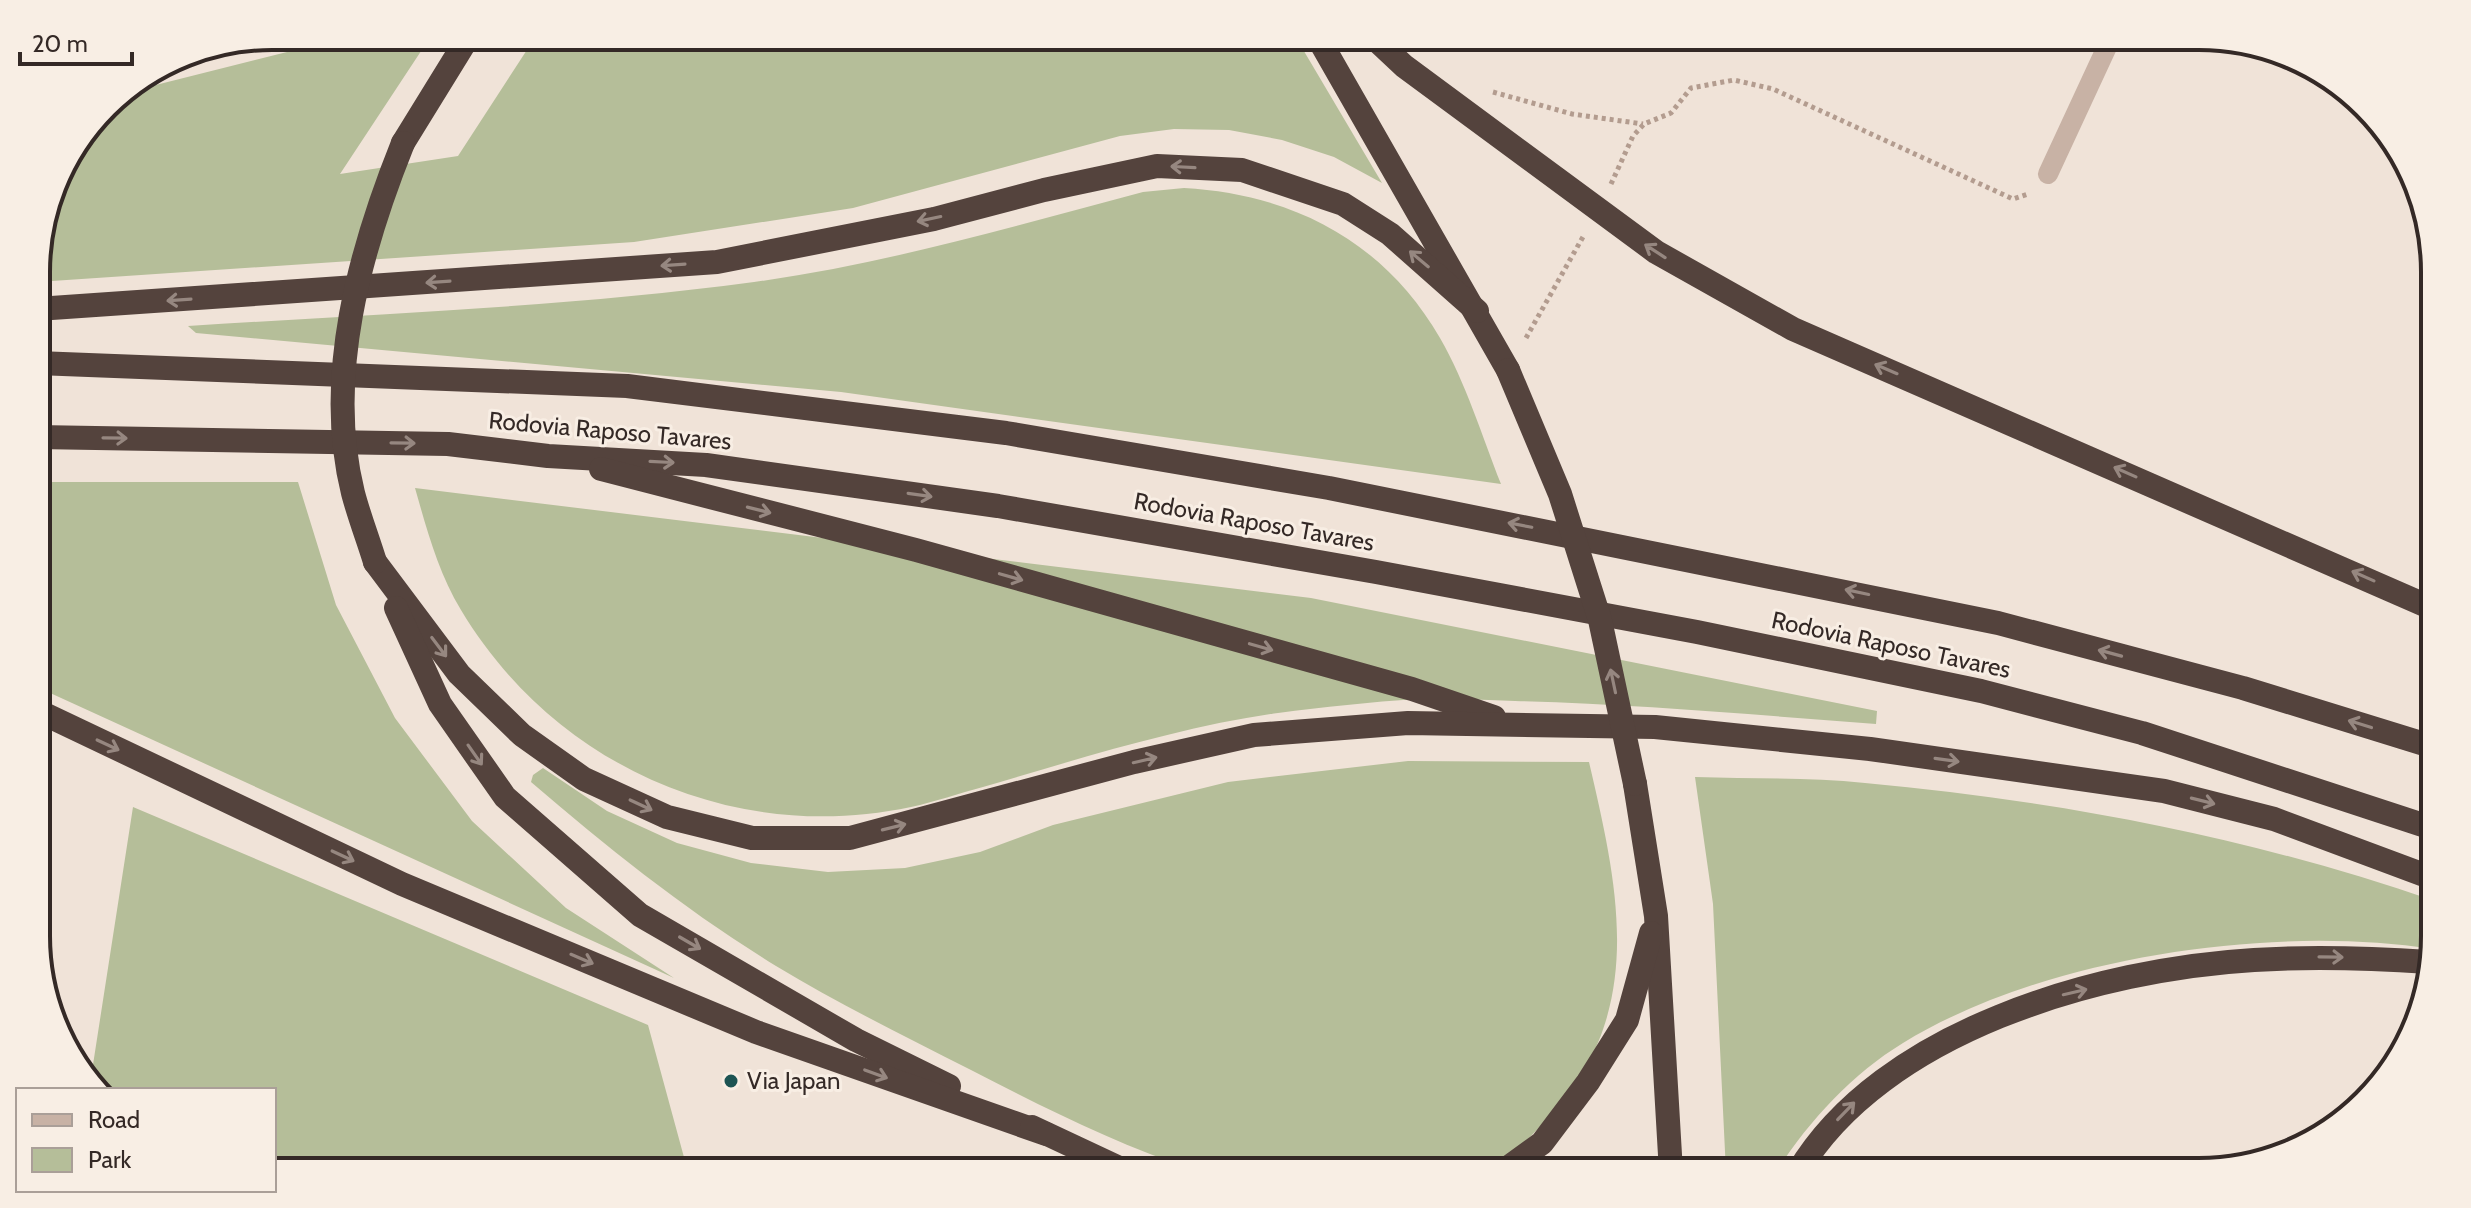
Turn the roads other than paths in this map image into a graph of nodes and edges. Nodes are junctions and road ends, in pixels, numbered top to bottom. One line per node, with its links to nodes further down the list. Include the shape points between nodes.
1 (460, 50): 11 (highway, bridge, via 403,143 373,216 350,320 343,409 352,490)
2 (1325, 50): 7 (highway)
3 (1387, 50): 12 (highway, one-way to 3, via 1793,329 1656,252)
4 (2106, 50): 5 (street)
5 (2048, 174)
6 (50, 308): 7 (highway, one-way to 6, via 1390,234 1343,204 1242,170 1157,166 934,219 717,262)
7 (1477, 311): 18 (highway, one-way to 7, bridge, via 1600,620 1560,494)
8 (50, 364): 15 (highway, Rodovia Raposo Tavares, one-way to 8, via 2243,688 1998,623 1329,488 1006,433 627,386)
9 (50, 437): 10 (highway, Rodovia Raposo Tavares, one-way to 10, via 448,444)
10 (548, 456): 14 (highway, one-way to 14, via 916,550 1412,689); 16 (highway, Rodovia Raposo Tavares, one-way to 16, via 706,465 998,506 1697,632 1981,691 2142,733)
11 (375, 562): 14 (highway, one-way to 14, via 459,674 522,735 584,779 667,817 752,838 850,838 1254,735 1408,723); 20 (highway, one-way to 20, via 440,704 505,797 640,915 856,1040)
12 (2421, 603)
13 (50, 717): 20 (highway, one-way to 20, via 430,896 756,1032)
14 (1517, 725): 17 (highway, one-way to 17, via 1655,727 1854,747 2164,791 2274,819)
15 (2421, 743)
16 (2421, 824)
17 (2421, 874)
18 (1656, 916): 22 (highway, via 1627,1020 1542,1143); 23 (highway)
19 (2419, 961): 24 (highway, one-way to 19, via 1849,1105 1902,1067 1982,1024 2056,997 2162,972 2250,960 2330,956)
20 (1046, 1134): 21 (highway)
21 (1098, 1158)
22 (1521, 1158)
23 (1670, 1158)
24 (1809, 1158)

